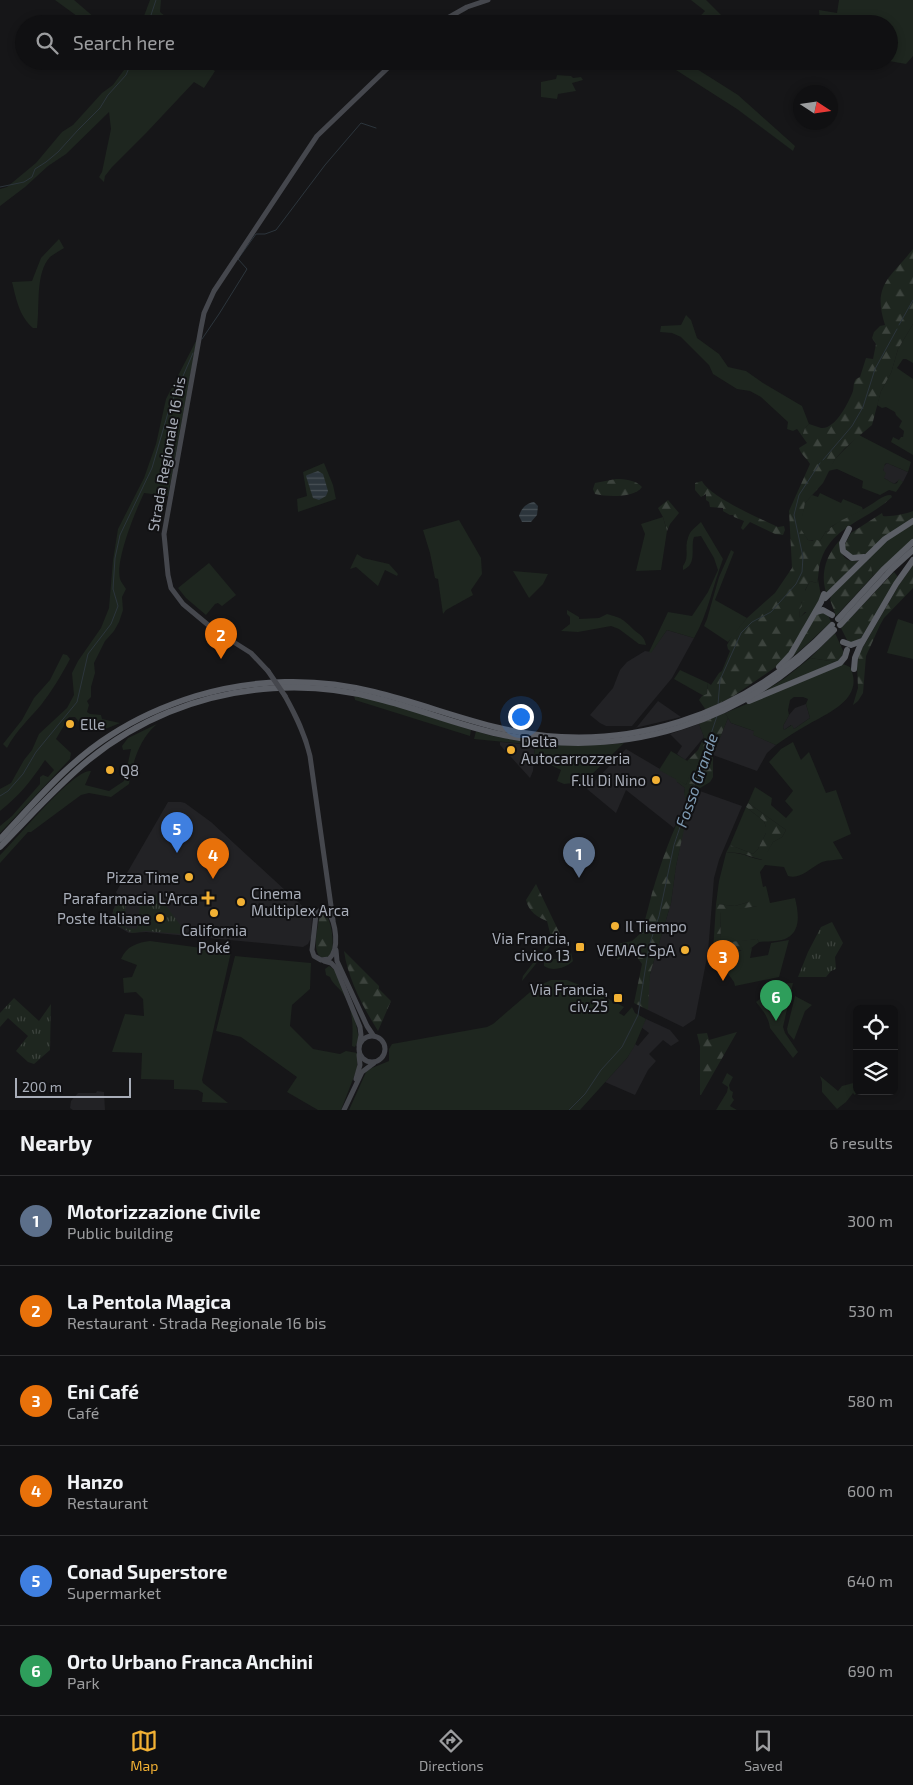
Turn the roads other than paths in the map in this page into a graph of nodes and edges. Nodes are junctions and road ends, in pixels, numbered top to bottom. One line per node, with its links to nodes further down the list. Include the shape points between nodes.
1 (488, 0): 2 (main road)
2 (454, 15)
3 (386, 70): 22 (main road, Strada Regionale 16 bis, bridge, via 317,136 214,291 204,313 164,534 171,588 183,604 251,653 268,671 297,718 310,756)
4 (913, 521): 8 (highway, via 891,534)
5 (849, 529): 8 (highway, via 842,543 844,553 854,559)
6 (913, 542): 11 (highway)
7 (913, 550): 11 (highway)
8 (866, 557): 10 (highway, via 824,596)
9 (913, 560): 12 (highway)
10 (816, 612): 11 (highway, via 826,610); 16 (highway, via 791,654)
11 (837, 619)
12 (863, 640): 13 (highway, via 855,644); 15 (highway, via 854,667)
13 (844, 642)
14 (847, 650): 15 (highway)
15 (840, 662): 17 (highway)
16 (767, 680): 17 (highway, via 833,628 791,670); 18 (highway)
17 (743, 701): 18 (highway)
18 (732, 704): 19 (highway, via 685,726 643,737 600,743)
19 (551, 739): 20 (highway, via 490,726 352,687 282,682 233,687 171,705 111,735 64,773); 21 (highway, via 522,738 488,731 349,692 284,688 234,693 168,713 111,743 64,780)
20 (0, 839)
21 (0, 847)
22 (328, 890): 23 (main road, Strada Regionale 16 bis); 24 (main road, Strada Regionale 16 bis)
23 (320, 910): 24 (main road, via 327,910); 26 (main road, Strada Regionale 16 bis, via 316,914 312,950 314,956)
24 (333, 920): 25 (main road, Strada Regionale 16 bis)
25 (336, 947): 26 (main road, via 329,959); 27 (main road, via 337,961)
26 (321, 960): 28 (main road, via 334,966 340,976 360,1027)
27 (373, 1036): 28 (main road, via 366,1037); 30 (main road, via 382,1040 385,1048 382,1058)
28 (359, 1045): 29 (main road)
29 (359, 1053): 30 (main road, via 364,1060); 31 (main road)
30 (376, 1062): 31 (main road, via 366,1068)
31 (355, 1086): 32 (main road)
32 (344, 1110)

